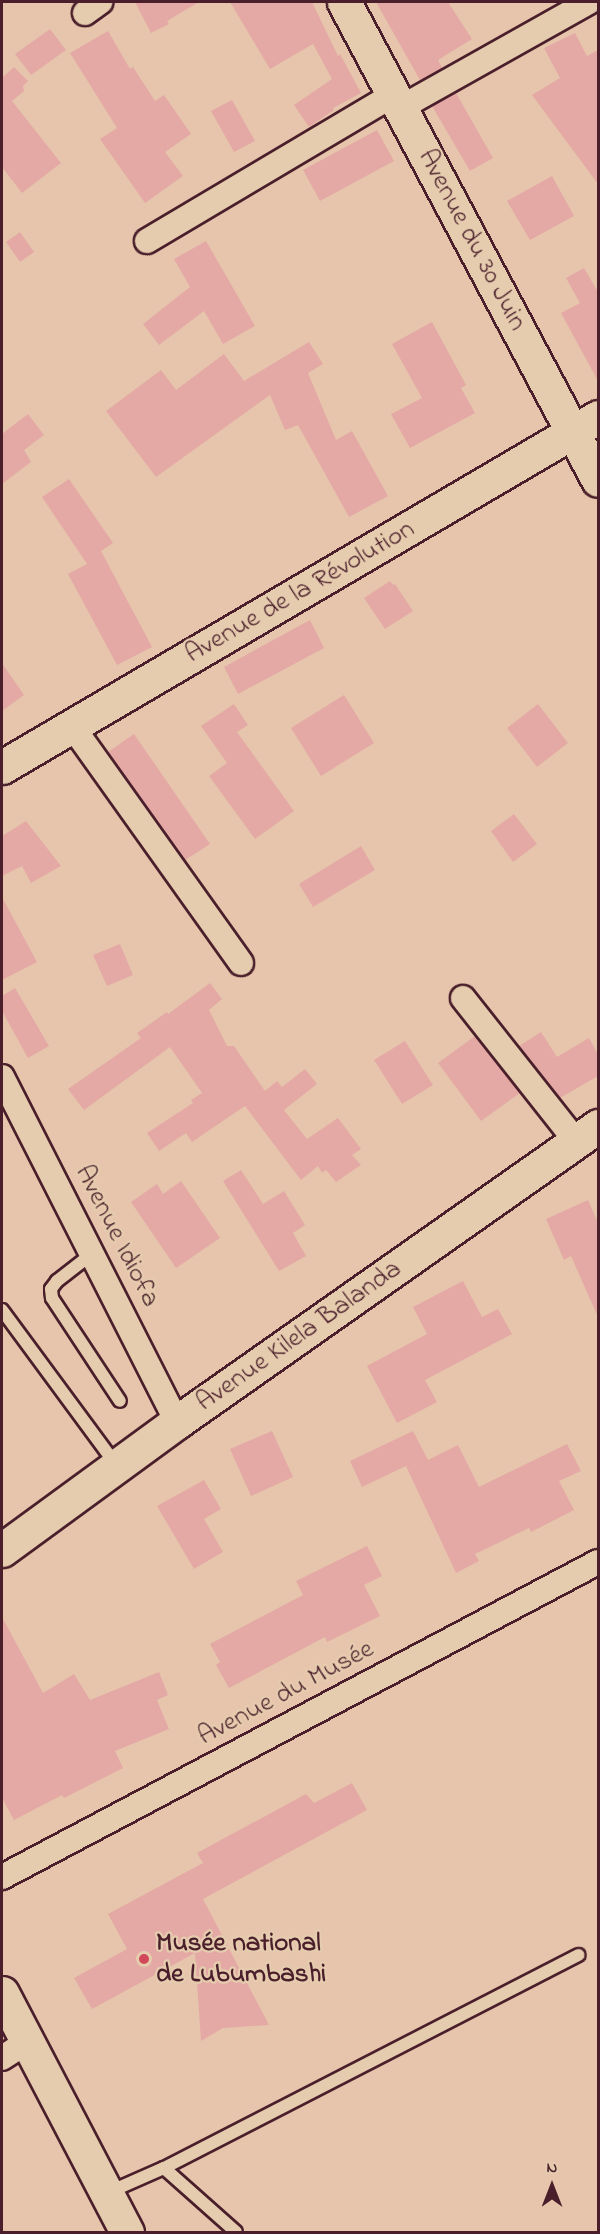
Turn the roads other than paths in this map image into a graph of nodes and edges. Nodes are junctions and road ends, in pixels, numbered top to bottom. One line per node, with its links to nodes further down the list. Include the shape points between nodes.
1 (344, 2): 3 (street, Avenue du 30 Juin)
2 (589, 2): 3 (street)
3 (399, 100): 4 (street); 5 (street, Avenue du 30 Juin)
4 (147, 241)
5 (585, 425): 6 (street, Avenue du 30 Juin); 7 (street, Avenue de la Révolution)
6 (598, 480)
7 (72, 726): 8 (street, Avenue de la Révolution); 9 (street)
8 (3, 764)
9 (241, 963)
10 (463, 998): 12 (street)
11 (2, 1077): 13 (street, Avenue Idiofa)
12 (587, 1134): 16 (street, Avenue Kilela Balanda)
13 (93, 1253): 15 (lane, via 57,1281 51,1289 52,1298); 16 (street, Avenue Idiofa)
14 (2, 1310): 17 (lane)
15 (120, 1401)
16 (177, 1422): 17 (street, Avenue Kilela Balanda)
17 (117, 1466): 18 (street, Avenue Kilela Balanda)
18 (2, 1550)
19 (598, 1562): 20 (street, Avenue du Musée)
20 (2, 1877)
21 (579, 1955): 24 (lane)
22 (2, 1993): 23 (street)
23 (14, 2050): 25 (street)
24 (164, 2168): 25 (lane); 27 (lane)
25 (106, 2193): 26 (street)
26 (127, 2232)
27 (236, 2232)

